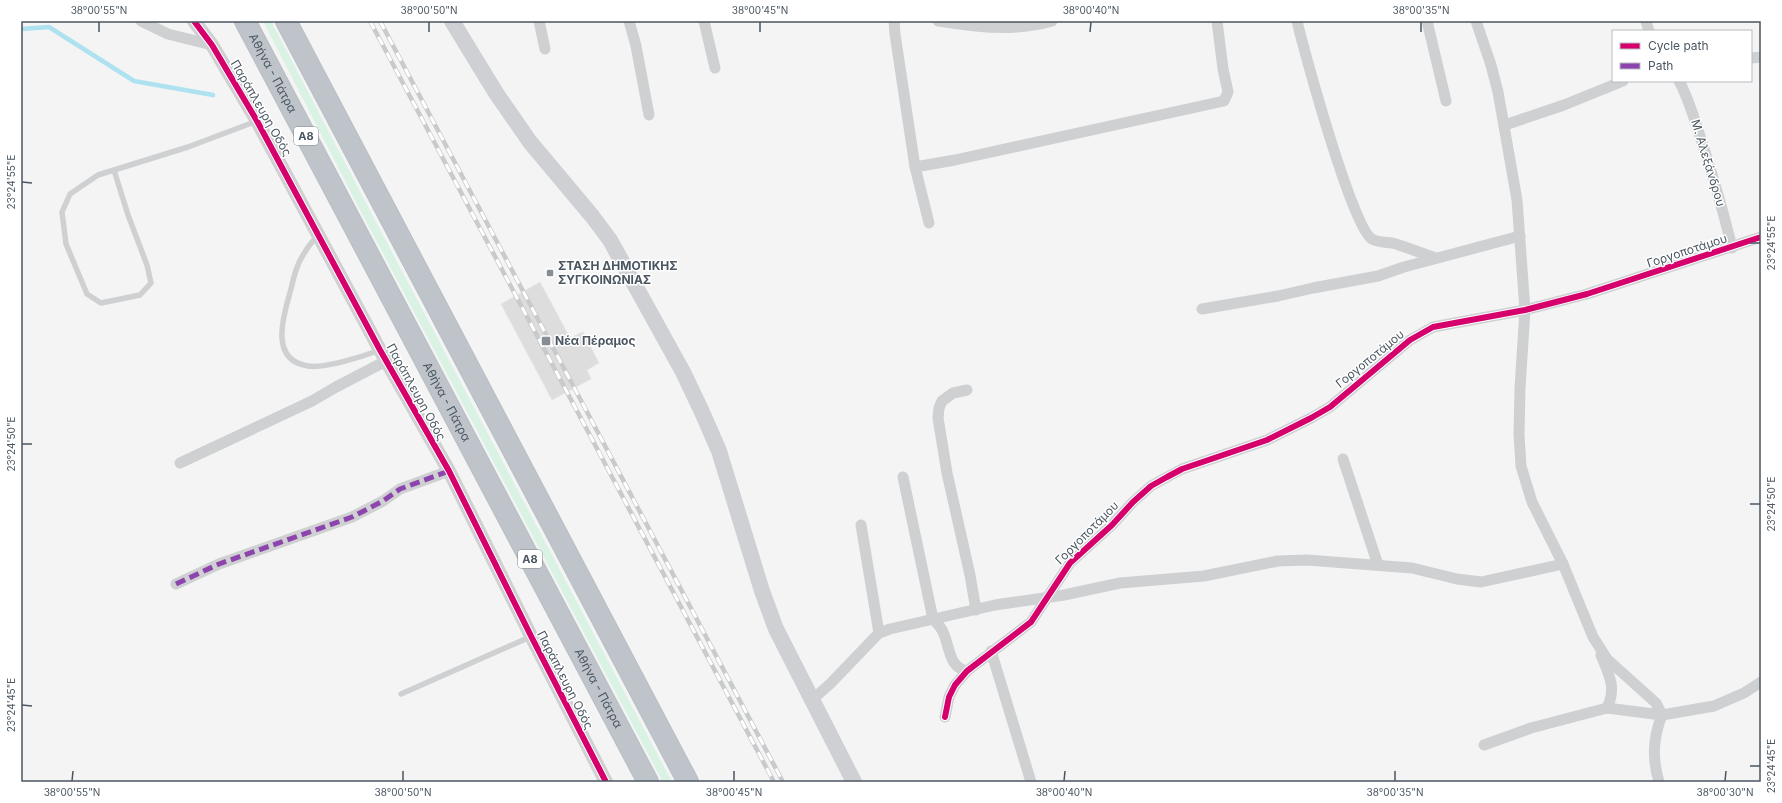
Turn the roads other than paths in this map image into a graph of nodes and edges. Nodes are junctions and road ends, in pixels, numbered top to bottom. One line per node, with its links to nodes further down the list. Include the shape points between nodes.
1 (141, 21): 18 (street, via 168,34)
2 (194, 21): 18 (street, Παράπλευρη Οδός)
3 (232, 21): 21 (highway)
4 (245, 21): 21 (highway, Αθήνα - Πάτρα / Α8)
5 (286, 21): 19 (highway)
6 (294, 21): 19 (highway)
7 (452, 21): 59 (main road, via 517,124 610,240 683,372 719,451 776,629)
8 (539, 21): 20 (street)
9 (629, 21): 26 (street)
10 (704, 21): 22 (street)
11 (894, 21): 29 (street)
12 (938, 21): 13 (street, via 995,28 1022,28)
13 (1052, 21)
14 (1217, 21): 29 (street, via 1228,92 1224,101)
15 (1297, 21): 36 (street, via 1345,184 1366,234 1372,240 1396,244)
16 (1427, 21): 25 (street)
17 (1476, 21): 28 (street, via 1492,65)
18 (212, 45): 27 (street, Παράπλευρη Οδός)
19 (299, 45): 66 (highway)
20 (545, 49)
21 (264, 56): 65 (highway, Αθήνα - Πάτρα / Α8)
22 (715, 68)
23 (1621, 82): 28 (street)
24 (1680, 82): 35 (street, Μ. Αλεξάνδρου, via 1704,148)
25 (1446, 101)
26 (650, 115)
27 (258, 120): 30 (lane, via 188,147); 32 (street, Παράπλευρη Οδός)
28 (1505, 125): 33 (street)
29 (915, 167): 31 (street)
30 (114, 170): 30 (lane, via 98,175 70,194 62,212 66,244 87,294 101,303 140,295 151,284)
31 (929, 223)
32 (319, 234): 39 (street, Παράπλευρη Οδός); 39 (lane, via 305,251 296,269 284,311 282,341 288,354 295,362 309,367)
33 (1520, 236): 36 (street); 38 (street)
34 (1761, 237): 35 (street, Γοργοποτάμου)
35 (1732, 248): 38 (street, Γοργοποτάμου, via 1587,294)
36 (1436, 258): 37 (street, via 1356,281)
37 (1202, 308)
38 (1525, 310): 47 (street, via 1520,388 1522,466 1532,502); 49 (street, Γοργοποτάμου, via 1452,322 1424,331 1330,407 1311,418 1267,440 1182,469 1151,486 1070,563)
39 (383, 356): 42 (street, via 293,411); 43 (street, Παράπλευρη Οδός)
40 (967, 390): 50 (street, via 954,393 942,401 938,418)
41 (1344, 459): 46 (street)
42 (180, 463)
43 (448, 471): 48 (street, via 400,489 352,517 219,564); 53 (street, Παράπλευρη Οδός)
44 (903, 477): 51 (street)
45 (861, 525): 52 (street)
46 (1378, 564): 47 (street, via 1480,582); 49 (street, via 1278,561 1204,576 1120,583)
47 (1563, 564): 54 (street)
48 (176, 584)
49 (1046, 597): 50 (street); 55 (street, Γοργοποτάμου, via 1031,622)
50 (976, 610): 51 (street)
51 (933, 619): 52 (street); 56 (street, via 943,632 956,665)
52 (879, 633): 59 (street)
53 (531, 636): 58 (lane); 64 (street, Παράπλευρη Οδός)
54 (1593, 637): 60 (street, via 1611,684 1612,697); 61 (street, via 1607,659 1656,703)
55 (991, 651): 56 (street, Γοργοποτάμου); 68 (street)
56 (967, 671): 62 (street, Γοργοποτάμου, via 949,697)
57 (1761, 682): 61 (street, via 1744,693 1714,706)
58 (401, 694)
59 (812, 700): 67 (main road)
60 (1607, 708): 61 (street); 63 (street, via 1531,728)
61 (1662, 715): 69 (street, via 1656,730 1654,749 1654,766)
62 (946, 717)
63 (1484, 744)
64 (606, 782)
65 (648, 782)
66 (688, 782)
67 (854, 782)
68 (1031, 782)
69 (1659, 782)

